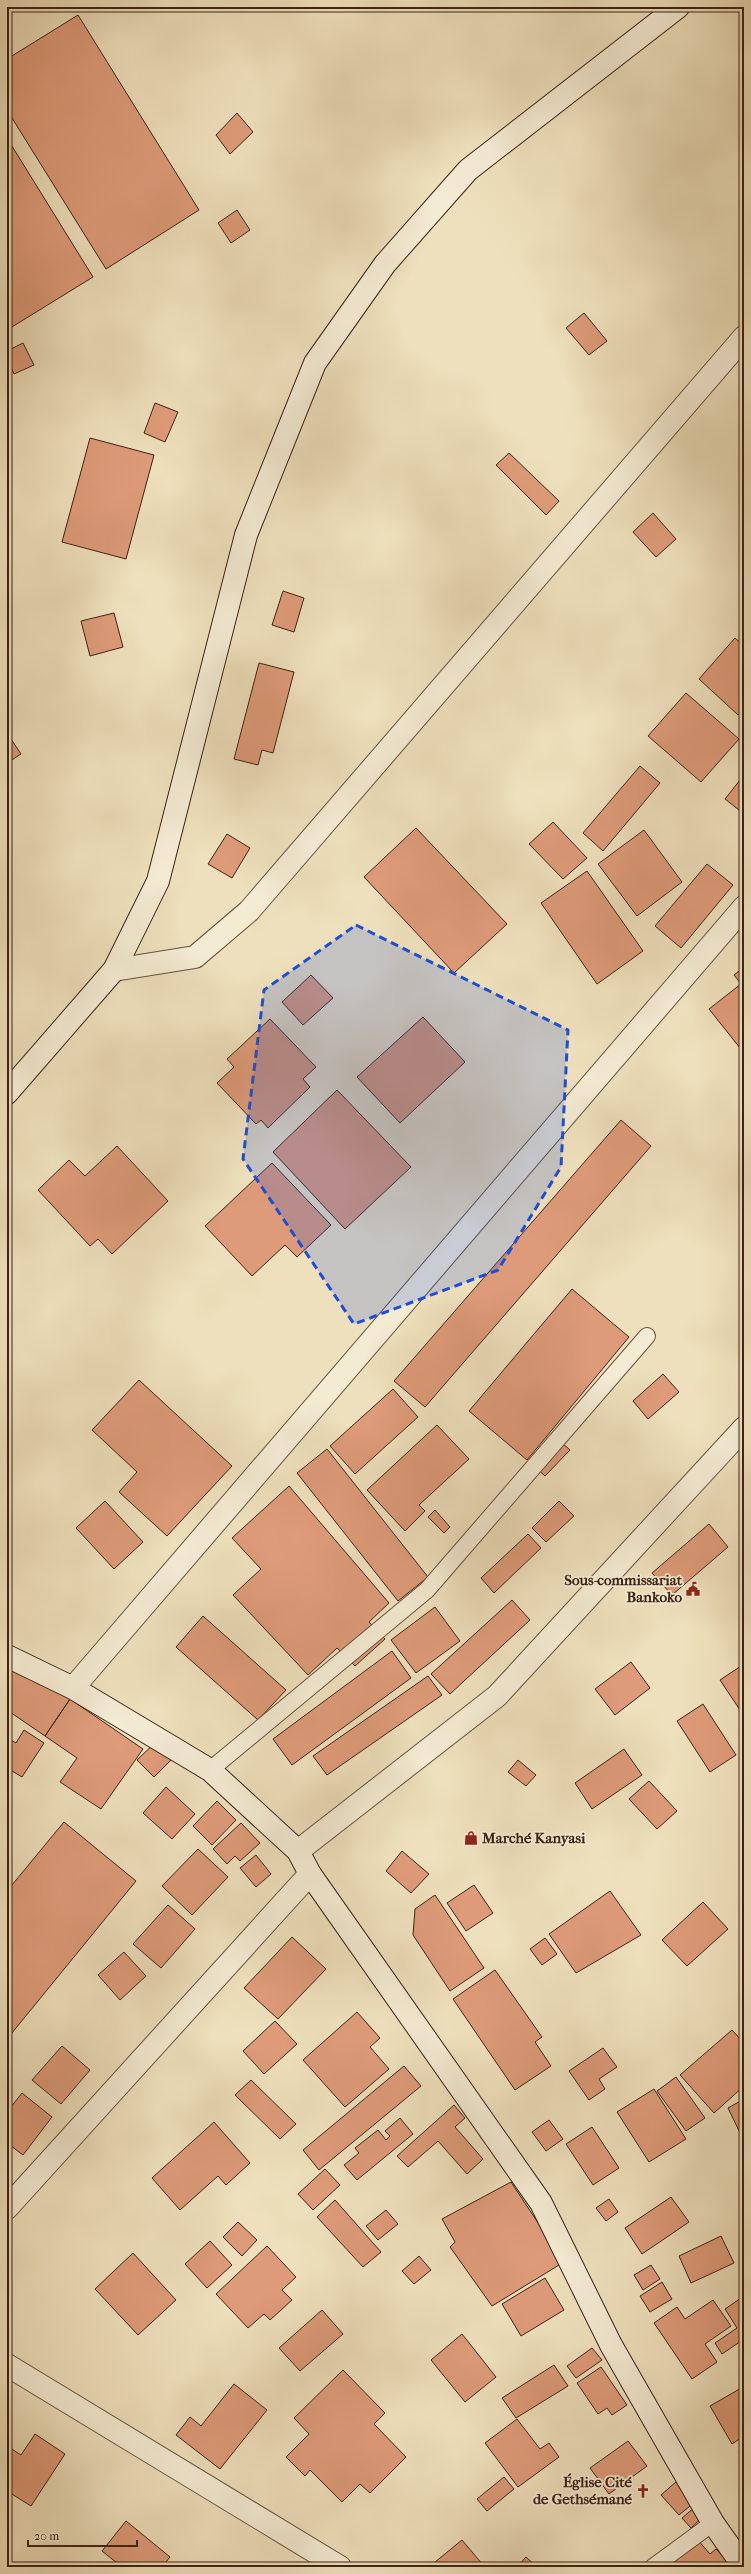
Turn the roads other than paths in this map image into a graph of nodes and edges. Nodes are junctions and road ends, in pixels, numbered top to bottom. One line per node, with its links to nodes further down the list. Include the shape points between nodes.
1 (678, 7): 4 (street, via 468,170 385,264 315,363 246,535 158,881)
2 (744, 337): 4 (street, via 249,911 195,957)
3 (744, 908): 9 (street)
4 (114, 970): 5 (street)
5 (7, 1093)
6 (648, 1336): 10 (lane, via 427,1590)
7 (744, 1428): 11 (street, via 497,1696)
8 (7, 1656): 9 (street)
9 (73, 1688): 10 (street)
10 (210, 1770): 11 (street)
11 (298, 1850): 12 (street)
12 (310, 1874): 13 (street); 15 (street, via 541,2203 611,2345)
13 (7, 2208)
14 (7, 2365): 16 (street)
15 (713, 2523): 17 (lane); 18 (street)
16 (340, 2567)
17 (654, 2567)
18 (744, 2567)

